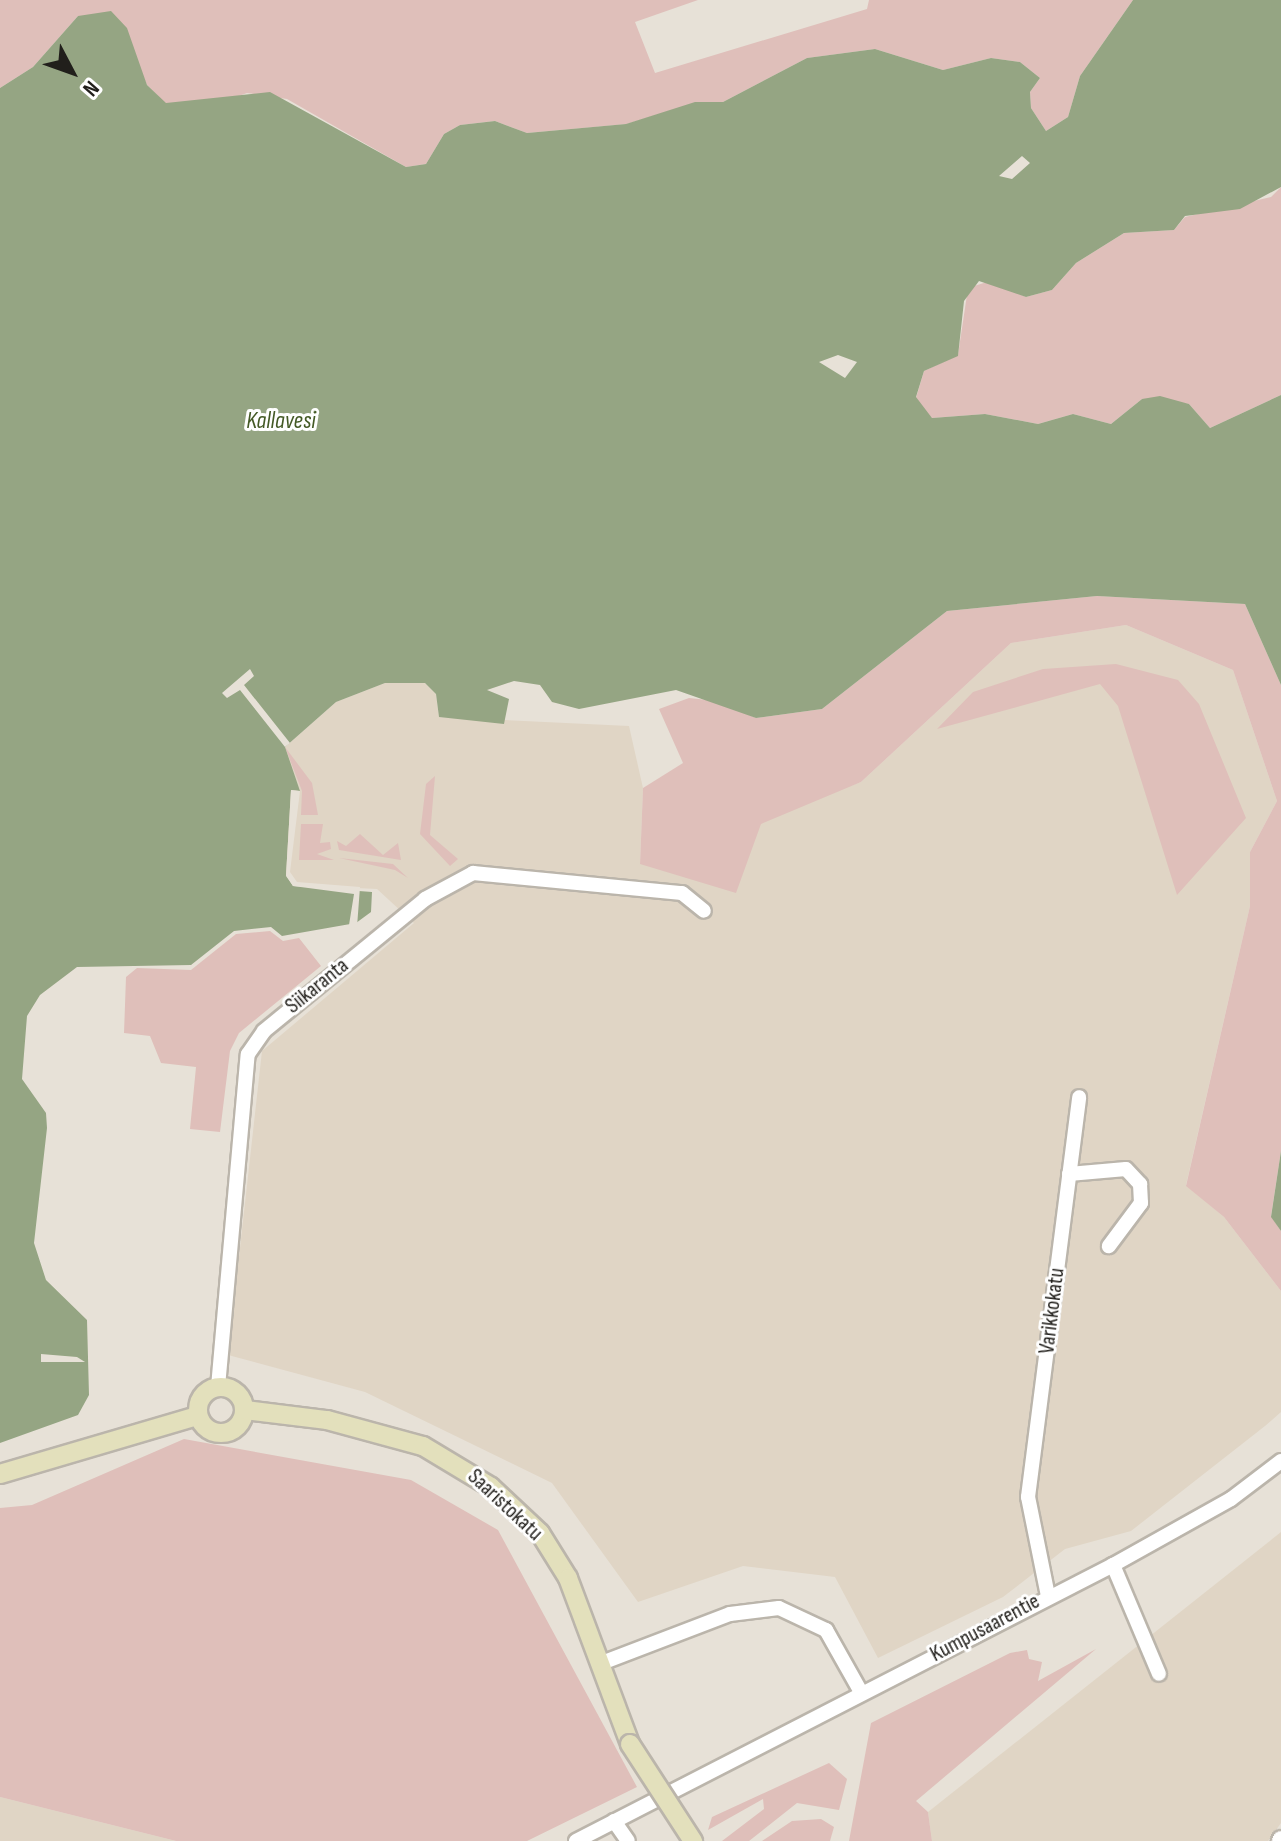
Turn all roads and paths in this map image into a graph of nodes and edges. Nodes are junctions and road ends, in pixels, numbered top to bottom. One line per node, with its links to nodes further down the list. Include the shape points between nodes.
1 (704, 911): 5 (street, Siikaranta, via 682,893 473,873 425,899 264,1031 248,1054)
2 (1079, 1097): 3 (street, Varikkokatu)
3 (1069, 1174): 4 (street, via 1126,1169 1140,1184 1141,1203); 11 (street, Varikkokatu, via 1028,1497)
4 (1109, 1246)
5 (218, 1387): 6 (main road, via 235,1392); 7 (main road, via 202,1397)
6 (245, 1410): 7 (main road, via 227,1433 210,1431); 12 (main road, Saaristokatu, via 327,1420 460,1464 540,1533 568,1578)
7 (197, 1416): 9 (main road, via 43,1467)
8 (1281, 1461): 10 (street, Kumpusaarentie, via 1231,1499)
9 (0, 1474)
10 (1113, 1565): 11 (street, Kumpusaarentie); 13 (street)
11 (1048, 1596): 14 (street, Kumpusaarentie)
12 (599, 1664): 14 (street, via 730,1614 779,1608 826,1630); 18 (main road, Saaristokatu, bridge, via 630,1744)
13 (1159, 1674)
14 (861, 1692): 15 (street, Kumpusaarentie)
15 (614, 1821): 16 (street); 17 (street)
16 (576, 1841)
17 (628, 1841)
18 (693, 1841)

